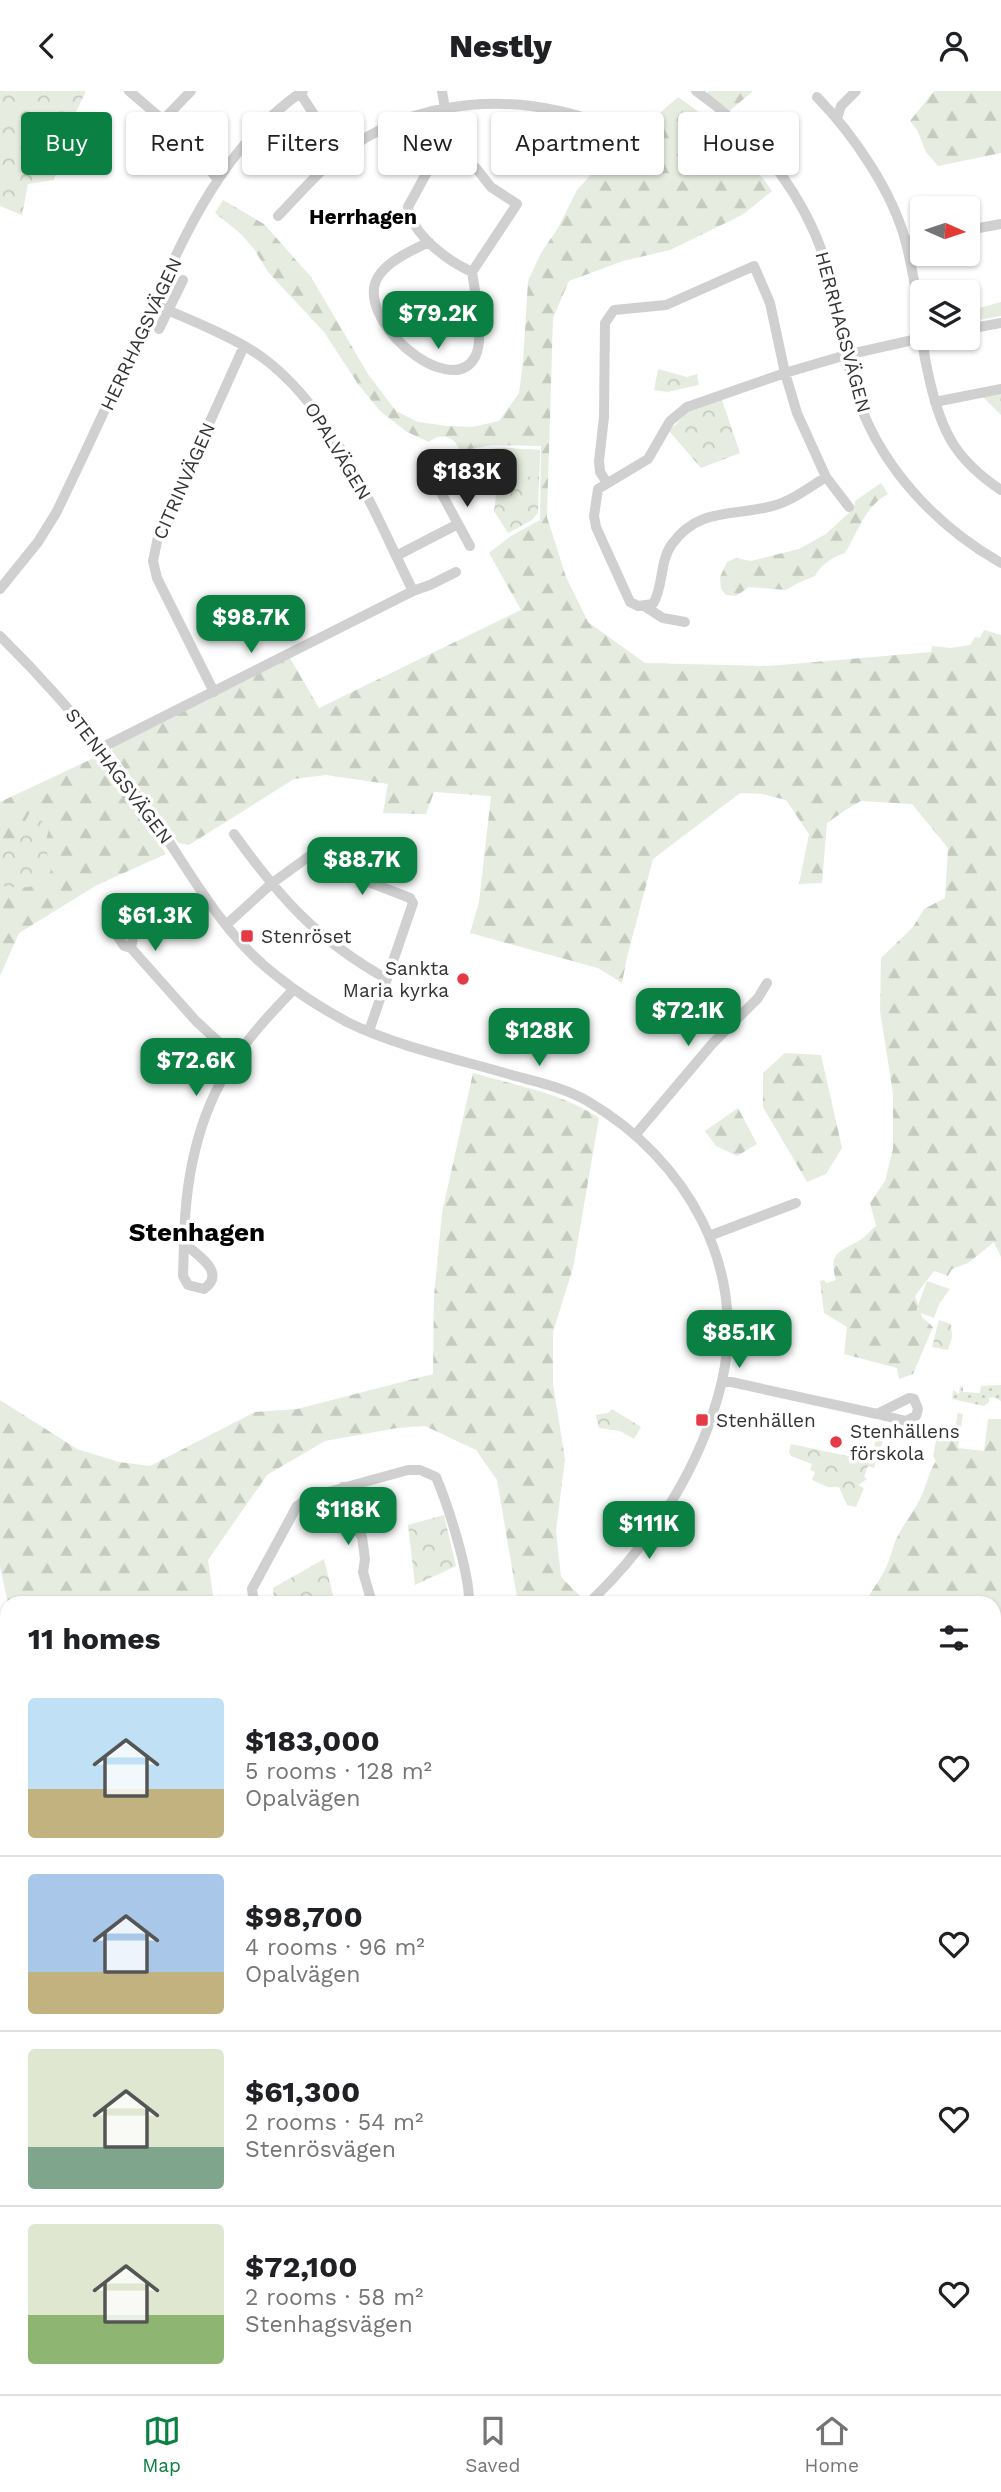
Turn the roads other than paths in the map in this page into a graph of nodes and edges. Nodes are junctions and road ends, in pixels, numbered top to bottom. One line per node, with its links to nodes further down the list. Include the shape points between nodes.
1 (129, 91): 9 (street)
2 (191, 91): 10 (street)
3 (442, 91): 8 (street)
4 (696, 91): 38 (street, HERRHAGSVÄGEN, via 757,145 804,210 829,274)
5 (856, 91): 14 (street, via 841,106)
6 (301, 92): 11 (street, HERRHAGSVÄGEN); 20 (street, HERRHAGSVÄGEN, via 264,122)
7 (817, 97): 14 (street)
8 (445, 109): 12 (street); 13 (street, via 516,102); 15 (street, via 415,116)
9 (154, 112)
10 (171, 112)
11 (313, 112)
12 (445, 112)
13 (569, 112)
14 (837, 118): 25 (street, via 880,180)
15 (364, 139)
16 (477, 172): 27 (street, via 517,204)
17 (214, 175): 20 (street)
18 (320, 175): 21 (street)
19 (425, 175): 26 (street, via 408,207)
20 (217, 178): 30 (street, HERRHAGSVÄGEN)
21 (278, 216)
22 (1001, 224): 23 (street)
23 (980, 228)
24 (910, 240): 25 (street)
25 (906, 241): 29 (street)
26 (429, 242): 27 (street); 27 (street, via 380,273 372,289 373,301 393,334 437,369 460,369 475,356 479,344)
27 (472, 272)
28 (183, 280): 31 (street)
29 (913, 280)
30 (153, 305): 31 (street, OPALVÄGEN); 52 (street, HERRHAGSVÄGEN, via 56,513)
31 (169, 311): 34 (street); 36 (street, OPALVÄGEN)
32 (1001, 323): 33 (street)
33 (980, 327)
34 (159, 329)
35 (910, 341): 38 (street)
36 (244, 346): 49 (street, OPALVÄGEN, via 287,378 320,416); 57 (street, CITRINVÄGEN, via 153,555 158,578)
37 (924, 350): 41 (street)
38 (846, 355): 39 (street); 50 (street, HERRHAGSVÄGEN, via 865,417 893,466 931,511)
39 (785, 373): 42 (street, via 797,413); 43 (street, via 687,407 670,421 648,459); 43 (street, via 770,303 754,266 666,305 614,310 606,323 599,461)
40 (1001, 389): 41 (street)
41 (935, 402): 45 (street, via 941,424 959,452)
42 (826, 477): 46 (street); 54 (street, via 783,503 712,515 689,526 663,560 657,597)
43 (607, 483): 54 (street, via 597,489 596,527 630,602)
44 (437, 485): 47 (street)
45 (1001, 490)
46 (849, 507)
47 (457, 524): 48 (street); 49 (street)
48 (470, 546)
49 (396, 556): 53 (street, OPALVÄGEN)
50 (1001, 563)
51 (456, 572): 53 (street)
52 (0, 589)
53 (413, 591): 57 (street)
54 (644, 606): 55 (street, via 663,618)
55 (685, 622)
56 (0, 636): 58 (street, STENHAGSVÄGEN, via 49,685)
57 (214, 692): 58 (street)
58 (101, 748): 61 (street, STENHAGSVÄGEN)
59 (234, 834): 60 (street)
60 (271, 885): 61 (street); 63 (street, via 324,937); 63 (street, via 319,849 361,879 410,898 413,903)
61 (226, 925): 65 (street, STENHAGSVÄGEN, via 254,958)
62 (131, 948): 67 (street)
63 (387, 979): 66 (street)
64 (767, 983): 68 (street)
65 (293, 989): 66 (street, STENHAGSVÄGEN); 67 (street)
66 (369, 1031): 68 (street, STENHAGSVÄGEN, via 565,1091 587,1100)
67 (235, 1057): 71 (street, via 199,1132 188,1180)
68 (636, 1134): 70 (street, STENHAGSVÄGEN, via 678,1179)
69 (796, 1203): 70 (street)
70 (709, 1237): 72 (street, STENHAGSVÄGEN, via 726,1303)
71 (184, 1243): 71 (street, via 212,1268 214,1277 204,1289 188,1285 183,1276)
72 (722, 1380): 73 (street); 78 (street, STENHAGSVÄGEN, via 708,1426 663,1516)
73 (877, 1414)
74 (343, 1487): 75 (street, via 310,1497 298,1506 252,1588); 76 (street, via 350,1518 362,1537 363,1572); 77 (street, via 408,1469 436,1477)
75 (253, 1596)
76 (370, 1596)
77 (468, 1596)
78 (596, 1596)

